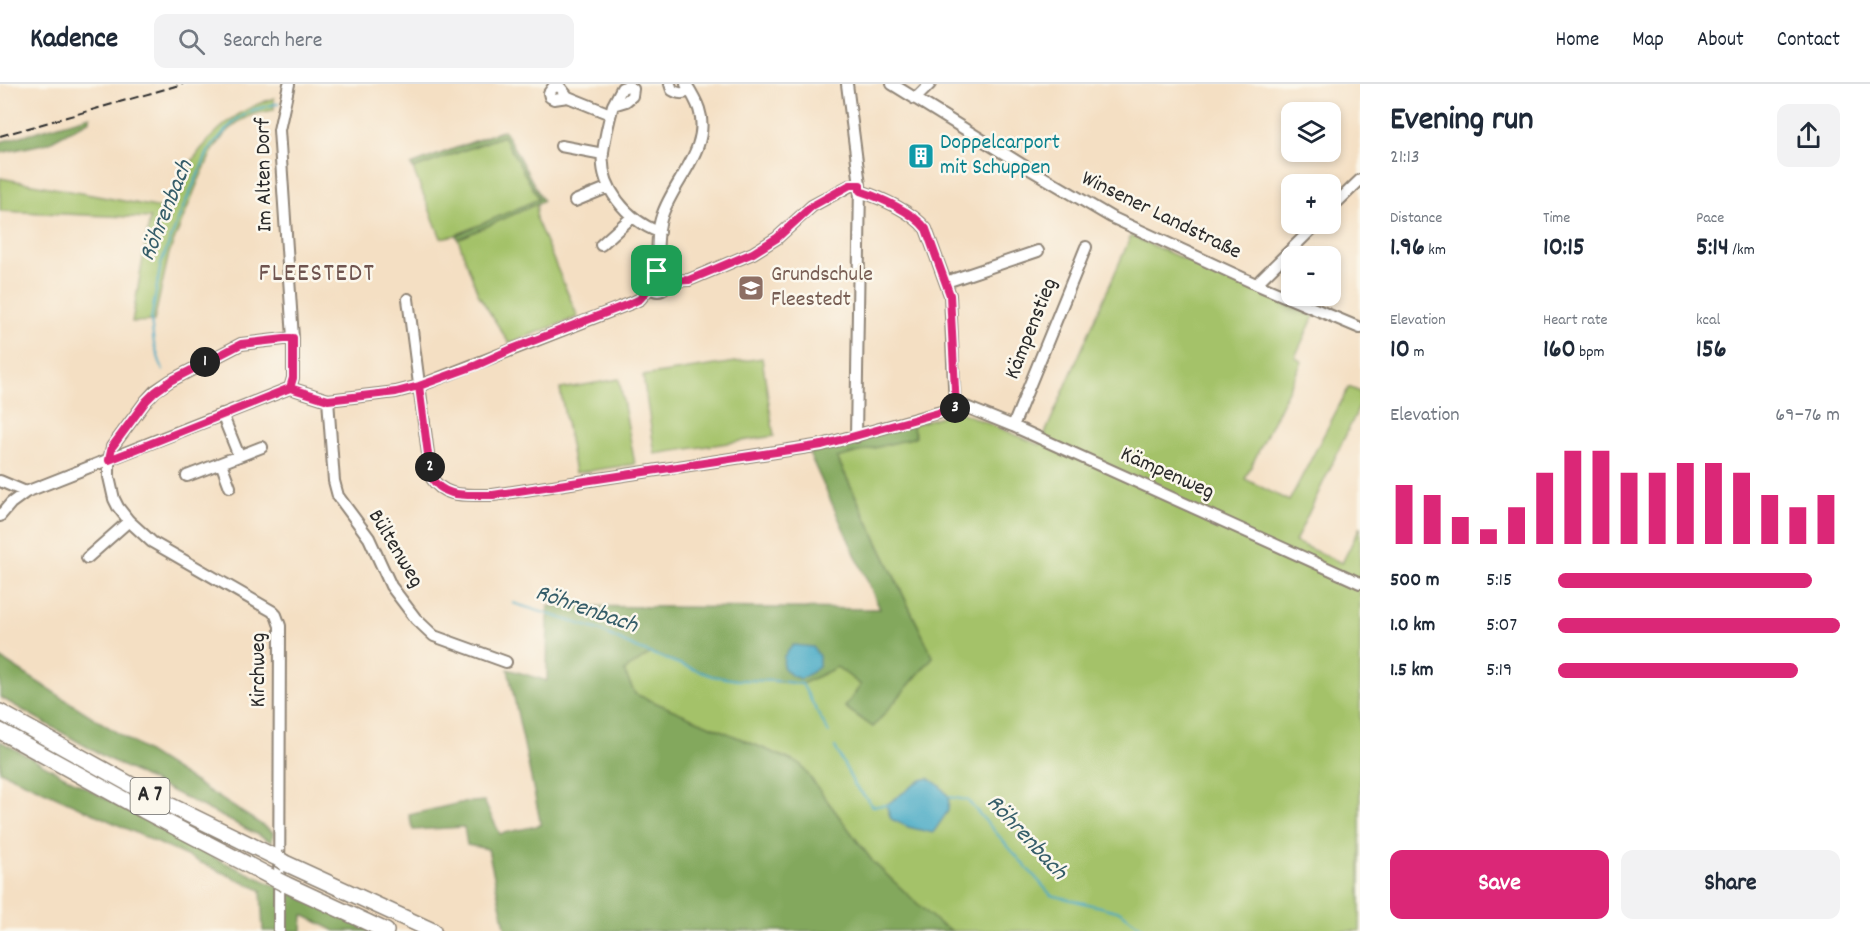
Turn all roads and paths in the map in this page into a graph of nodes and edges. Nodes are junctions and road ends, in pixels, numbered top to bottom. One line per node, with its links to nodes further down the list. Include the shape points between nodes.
1 (289, 84): 29 (street, Im Alten Dorf, via 279,130)
2 (670, 84): 6 (street, via 672,90 682,94)
3 (848, 84): 13 (street)
4 (892, 84): 8 (street, Winsener Landstraße)
5 (930, 84): 8 (street)
6 (688, 88): 17 (street, via 699,109 701,135 662,215)
7 (568, 97): 10 (street, via 612,110)
8 (915, 99): 25 (street, Winsener Landstraße, via 1111,217)
9 (561, 146): 10 (street)
10 (603, 154): 12 (street)
11 (1360, 180): 14 (street)
12 (609, 187): 15 (street); 16 (street)
13 (860, 188): 23 (street, via 850,185 812,206 777,238 753,253 689,280); 24 (street, via 920,221); 36 (street)
14 (1341, 198)
15 (575, 201)
16 (632, 217): 17 (street); 19 (street)
17 (659, 232): 22 (street)
18 (1307, 234): 25 (street)
19 (601, 245)
20 (1086, 247): 35 (street, Kämpenstieg)
21 (1038, 251): 24 (street)
22 (657, 271): 23 (street); 26 (street, via 650,275)
23 (668, 281): 26 (street, via 661,290)
24 (946, 282): 33 (street)
25 (1258, 285): 28 (street, Winsener Landstraße)
26 (650, 287): 30 (street, via 634,302)
27 (408, 299): 30 (street)
28 (1360, 328)
29 (293, 338): 31 (street, Im Alten Dorf); 39 (street, via 241,344 170,381 146,401 112,447)
30 (419, 386): 32 (street); 36 (street, via 431,477 437,487 450,494 493,495)
31 (290, 388): 32 (street); 34 (street)
32 (328, 400): 49 (street, Bültenweg, via 338,496 369,538 391,586 434,636)
33 (956, 408): 35 (street, Kämpenweg, via 966,407); 36 (street)
34 (222, 414): 38 (street); 39 (street)
35 (1014, 426): 48 (street, Kämpenweg)
36 (856, 437)
37 (262, 447): 38 (street)
38 (239, 456): 40 (street)
39 (109, 460): 44 (street); 46 (street, Kirchweg, via 114,499)
40 (221, 463): 41 (street); 43 (street)
41 (187, 476)
42 (0, 481): 44 (street)
43 (230, 487)
44 (26, 492): 45 (street)
45 (0, 516)
46 (129, 521): 47 (street); 52 (street, Kirchweg, via 152,542 276,615 280,626)
47 (87, 558)
48 (1360, 583)
49 (506, 662)
50 (0, 712): 54 (highway, A 7, via 151,796)
51 (0, 731): 53 (highway, A 7, via 281,882)
52 (279, 931)
53 (386, 931)
54 (433, 931)

